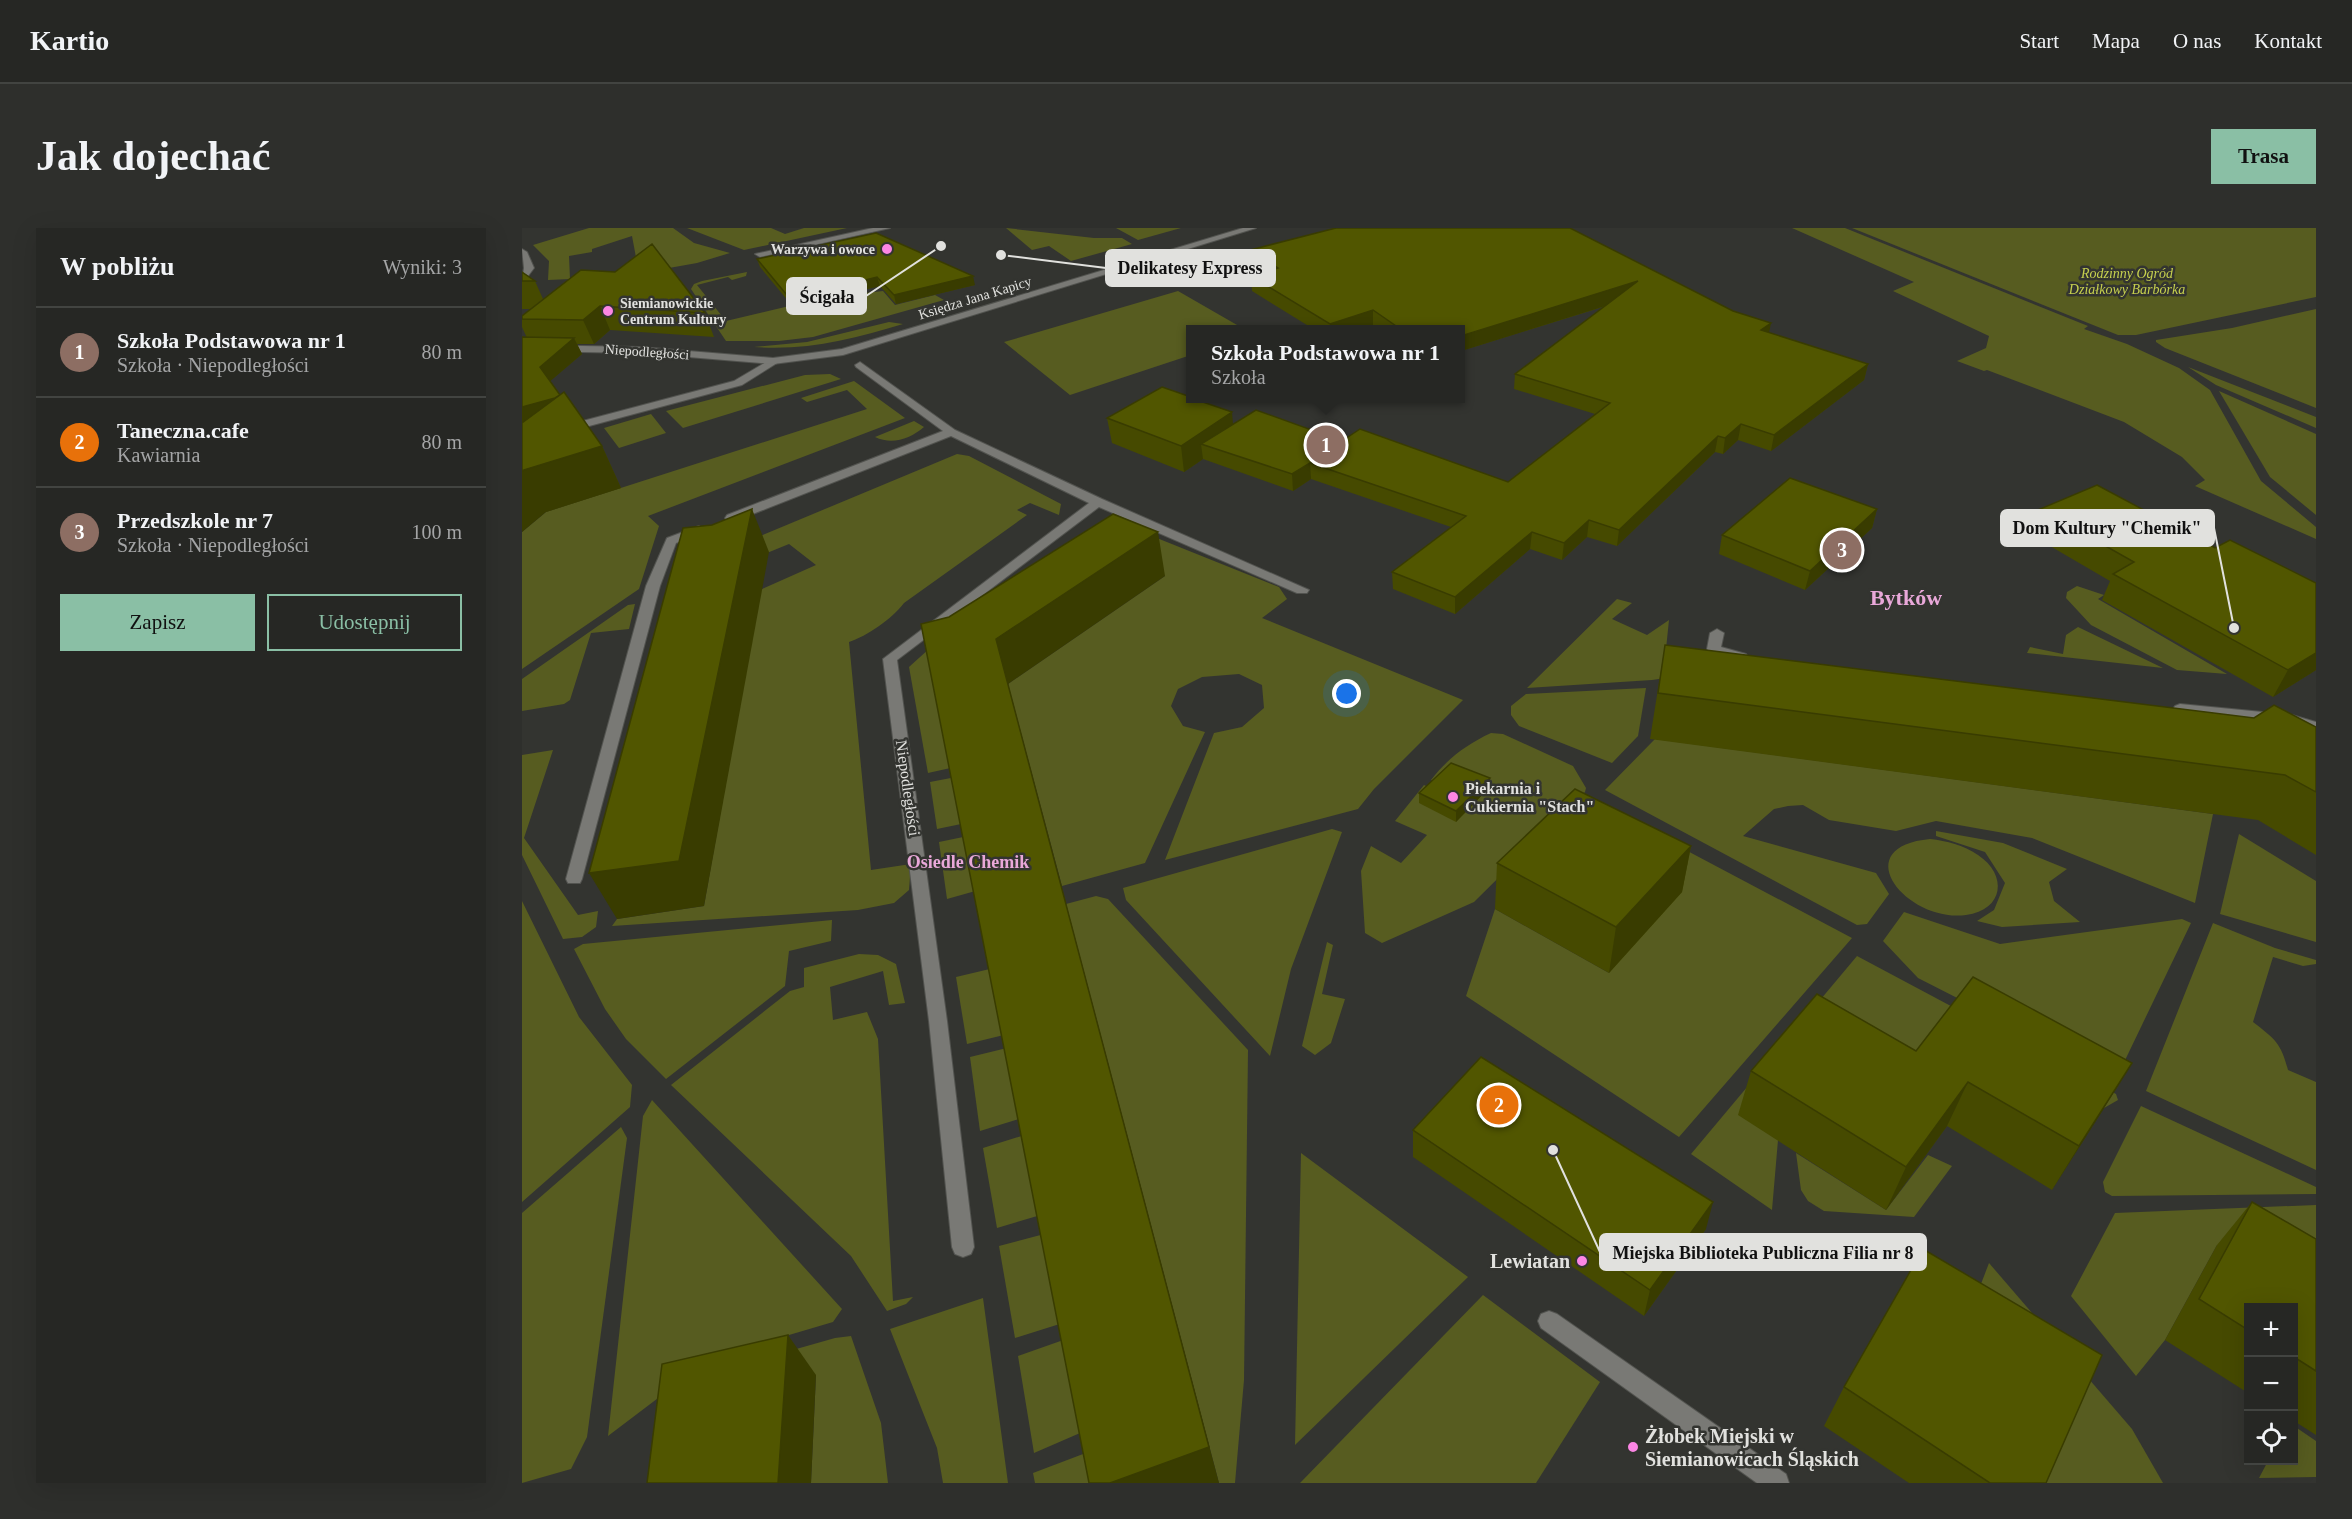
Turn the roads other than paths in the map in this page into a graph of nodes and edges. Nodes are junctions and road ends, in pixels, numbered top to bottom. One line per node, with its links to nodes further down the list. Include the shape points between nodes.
1 (886, 228): 4 (street)
2 (1252, 228): 7 (street, Księdza Jana Kapicy)
3 (522, 252): 5 (street, via 529,268)
4 (760, 254)
5 (522, 278)
6 (522, 348): 8 (street, Niepodległości, via 640,350)
7 (843, 352): 8 (street, Niepodległości)
8 (772, 361): 11 (street, Niepodległości, via 738,383)
9 (860, 365): 10 (street)
10 (951, 432): 12 (street); 18 (street, via 671,541 639,630)
11 (522, 441)
12 (1098, 502): 13 (street); 19 (street, Niepodległości, via 890,659 938,1021)
13 (1302, 590)
14 (1717, 633): 15 (street, via 1714,649 1730,656)
15 (1751, 658)
16 (2160, 707): 17 (street, via 2292,720)
17 (2316, 727)
18 (574, 879)
19 (963, 1247)
20 (1550, 1321): 21 (street)
21 (1777, 1483)

